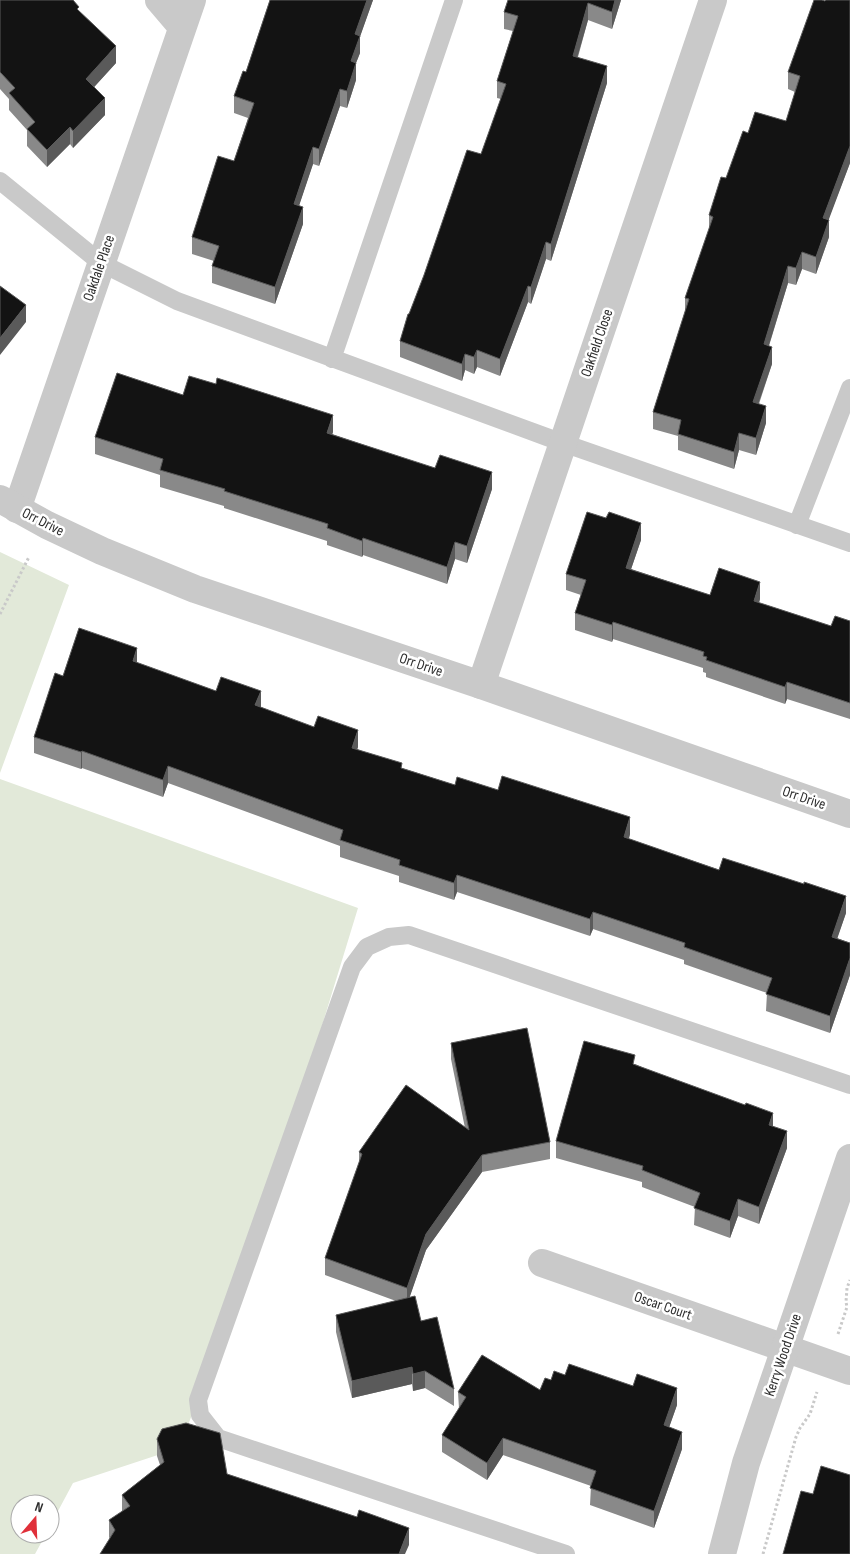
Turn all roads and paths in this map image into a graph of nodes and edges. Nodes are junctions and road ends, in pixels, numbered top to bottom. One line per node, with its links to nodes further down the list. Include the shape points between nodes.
1 (159, 0): 5 (street)
2 (192, 0): 5 (street, Oakdale Place)
3 (454, 0): 8 (lane)
4 (713, 0): 10 (street, Oakfield Close)
5 (182, 27): 7 (street, Oakdale Place)
6 (0, 181): 7 (lane)
7 (101, 263): 8 (lane, via 177,301); 11 (street, Oakdale Place)
8 (332, 359): 10 (lane)
9 (850, 388): 12 (lane)
10 (563, 443): 12 (lane); 16 (street, Oakfield Close)
11 (9, 504): 16 (street, Orr Drive, via 102,551 195,589)
12 (797, 525): 13 (lane)
13 (850, 543)
14 (30, 557): 15 (path)
15 (0, 614)
16 (481, 685): 17 (street, Orr Drive)
17 (850, 814)
18 (850, 1085): 26 (lane, via 410,935 389,937 367,947 352,967 198,1400 200,1415 218,1438)
19 (850, 1158): 23 (street, Kerry Wood Drive)
20 (542, 1263): 23 (street, Oscar Court)
21 (850, 1280): 22 (path)
22 (847, 1307)
23 (785, 1348): 24 (street, Oscar Court); 27 (street, Kerry Wood Drive, via 746,1463)
24 (850, 1371)
25 (810, 1414): 28 (path, via 796,1437)
26 (566, 1554)
27 (722, 1554)
28 (763, 1554)

